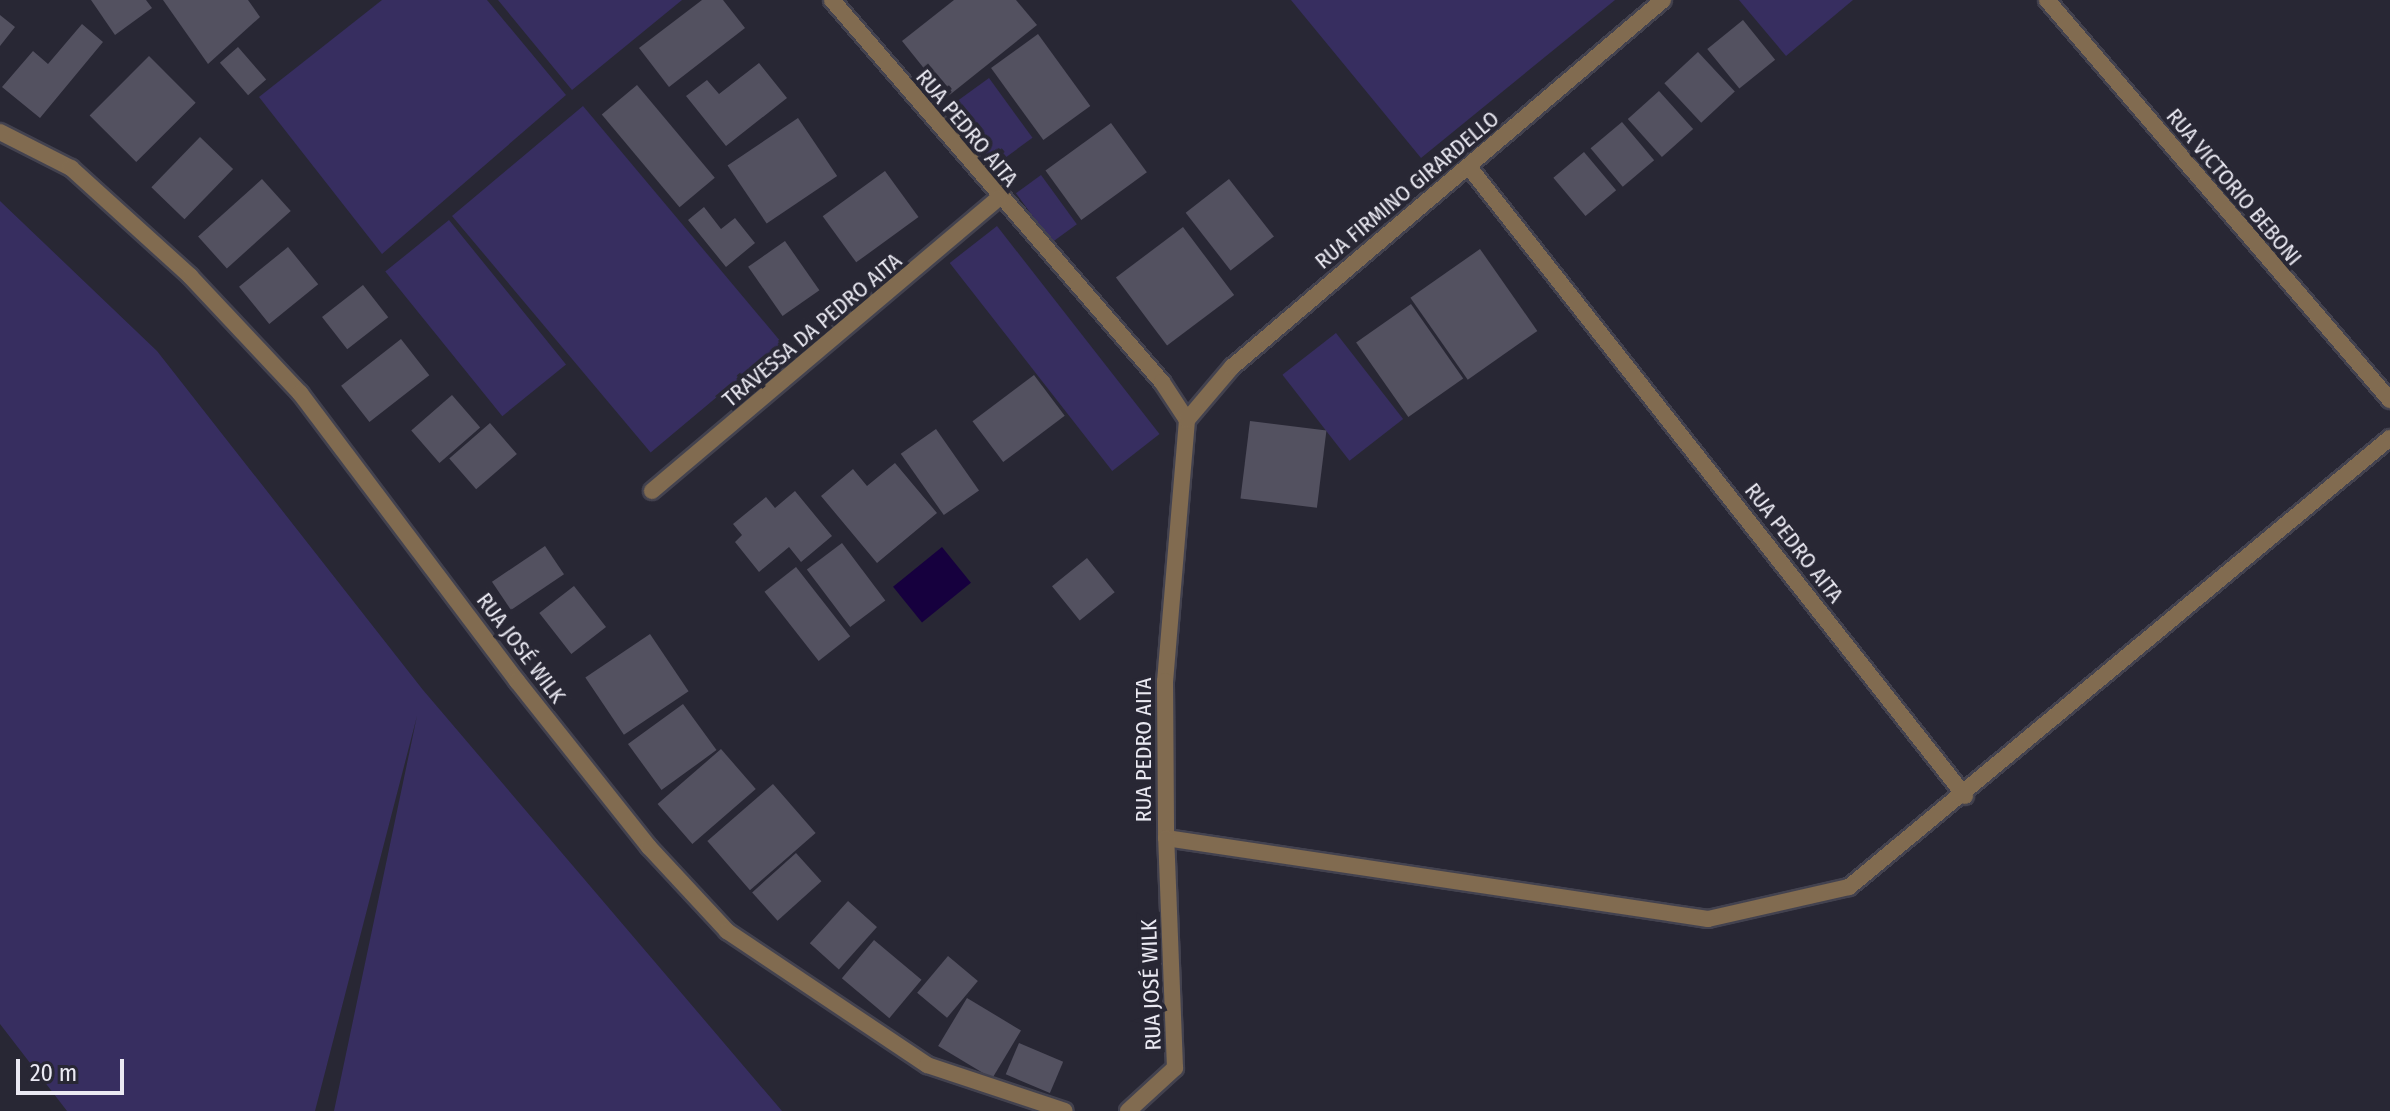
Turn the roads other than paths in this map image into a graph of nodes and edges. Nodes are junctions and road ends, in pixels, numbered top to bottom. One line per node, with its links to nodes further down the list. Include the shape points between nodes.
1 (832, 0): 6 (street, RUA PEDRO AITA)
2 (1663, 0): 5 (street, RUA FIRMINO GIRARDELLO)
3 (2047, 0): 7 (street, RUA VICTORIO BEBONI)
4 (0, 132): 13 (street, RUA JOSÉ WILK, via 71,168 190,276 300,393 526,693 649,847 727,931 927,1065)
5 (1469, 167): 8 (street, RUA FIRMINO GIRARDELLO, via 1232,367); 11 (street, RUA PEDRO AITA)
6 (998, 199): 8 (street, RUA PEDRO AITA, via 1162,382); 10 (street, TRAVESSA DA PEDRO AITA)
7 (2390, 400)
8 (1187, 420): 12 (street, RUA PEDRO AITA, via 1165,681)
9 (2390, 438): 11 (street, RUA PEDRO AITA)
10 (652, 491)
11 (1965, 796): 12 (street, RUA PEDRO AITA, via 1849,887 1708,919)
12 (1166, 838): 14 (street, RUA JOSÉ WILK, via 1175,1068)
13 (1065, 1111)
14 (1128, 1111)

